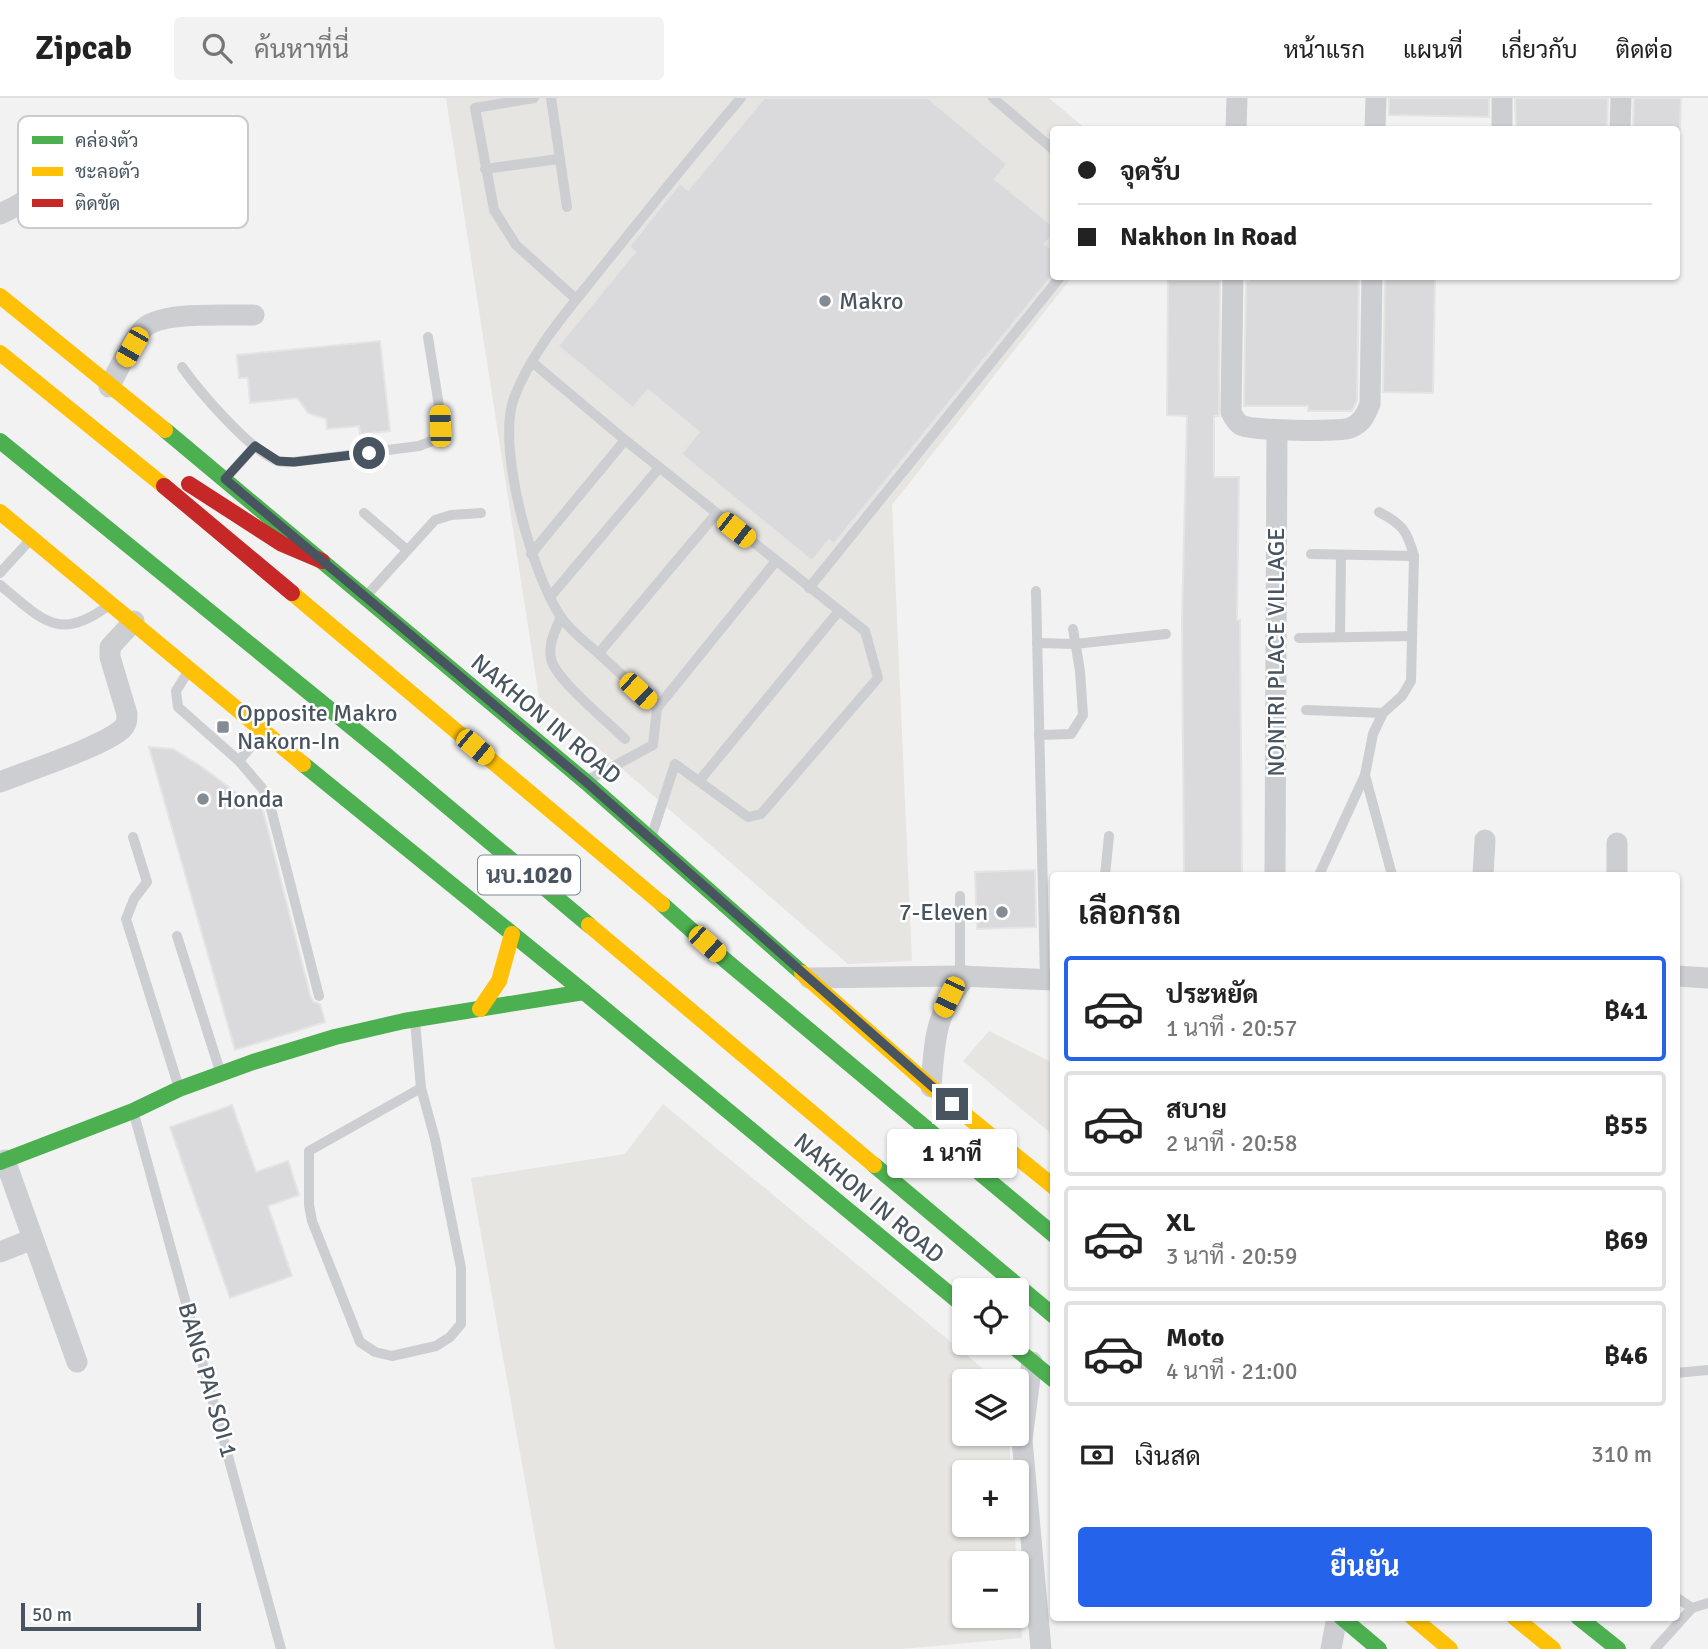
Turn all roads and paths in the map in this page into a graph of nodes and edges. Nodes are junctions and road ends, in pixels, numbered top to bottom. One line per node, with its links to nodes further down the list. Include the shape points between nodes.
1 (534, 98): 9 (lane)
2 (551, 98): 15 (lane)
3 (741, 98): 24 (lane)
4 (993, 98): 14 (lane)
5 (1237, 98): 10 (street)
6 (1376, 98): 11 (street)
7 (1502, 98): 12 (street)
8 (1621, 98): 13 (street)
9 (475, 103): 16 (lane)
10 (1236, 126)
11 (1375, 126)
12 (1502, 126)
13 (1620, 126)
14 (1050, 147)
15 (558, 159): 16 (lane); 18 (lane)
16 (485, 169): 24 (lane, via 494,210 504,228 516,245)
17 (18, 204): 19 (street)
18 (567, 207)
19 (0, 214)
20 (1058, 280): 53 (lane)
21 (1233, 280): 31 (street, via 1231,412 1240,425)
22 (1372, 280): 31 (street, via 1370,404 1364,419 1348,429)
23 (0, 296): 30 (main road, NAKHON IN ROAD)
24 (576, 299): 28 (lane)
25 (254, 315): 30 (street, via 195,316 150,323)
26 (428, 337): 34 (lane, via 440,426 432,441 294,462 278,461)
27 (0, 353): 35 (main road, นบ.1020)
28 (532, 362): 32 (lane); 45 (lane, via 509,415 519,509)
29 (181, 367): 34 (lane)
30 (108, 387): 37 (main road, NAKHON IN ROAD)
31 (1277, 430): 87 (street, NONTRI PLACE VILLAGE)
32 (625, 440): 36 (lane); 45 (lane)
33 (0, 441): 116 (main road, NAKHON IN ROAD / นบ.1020, via 386,755)
34 (255, 446): 37 (lane)
35 (118, 448): 49 (main road, via 175,475 282,544); 112 (main road, นบ.1020)
36 (659, 468): 42 (lane); 56 (lane)
37 (225, 479): 49 (main road, NAKHON IN ROAD)
38 (0, 512): 43 (main road, NAKHON IN ROAD / นบ.1020)
39 (1379, 512): 48 (lane, via 1397,521 1409,536)
40 (364, 513): 44 (lane)
41 (481, 513): 44 (lane, via 435,520)
42 (716, 514): 50 (lane); 68 (lane)
43 (32, 537): 51 (lane); 57 (main road, NAKHON IN ROAD / นบ.1020)
44 (407, 550): 55 (lane)
45 (531, 554): 56 (lane)
46 (1311, 554): 47 (lane)
47 (1341, 556): 48 (lane); 64 (lane)
48 (1413, 556): 63 (lane)
49 (322, 561): 55 (main road, NAKHON IN ROAD)
50 (776, 561): 53 (lane); 70 (lane)
51 (0, 573)
52 (0, 585): 57 (lane, via 54,625 85,620)
53 (809, 587): 58 (lane)
54 (1036, 591): 66 (lane)
55 (365, 597): 80 (main road, NAKHON IN ROAD)
56 (550, 597): 59 (lane)
57 (111, 603): 60 (main road, NAKHON IN ROAD / นบ.1020)
58 (839, 611): 78 (lane); 78 (lane, via 865,631 877,678 761,814 748,817)
59 (561, 617): 68 (lane); 75 (lane, via 550,643 551,661 562,678)
60 (134, 621): 69 (main road, NAKHON IN ROAD / นบ.1020); 79 (street, via 110,647 127,723 98,743)
61 (1073, 629): 67 (lane)
62 (1166, 634): 67 (lane)
63 (1412, 636): 64 (lane); 72 (lane, via 1410,681 1402,696)
64 (1339, 637): 65 (lane)
65 (1299, 638)
66 (1037, 643): 67 (lane); 74 (lane)
67 (1075, 644): 74 (lane, via 1083,715 1071,734)
68 (599, 653): 70 (lane)
69 (190, 668): 73 (main road, NAKHON IN ROAD / นบ.1020); 76 (lane, via 176,691 178,706)
70 (657, 708): 80 (lane, via 653,745)
71 (1306, 710): 72 (lane)
72 (1382, 713): 77 (lane)
73 (265, 730): 76 (lane); 94 (main road, NAKHON IN ROAD / นบ.1020)
74 (1039, 735): 92 (lane)
75 (625, 739)
76 (239, 761): 102 (lane, via 269,801)
77 (1365, 775): 88 (lane); 89 (lane)
78 (700, 780): 83 (lane, via 675,764)
79 (0, 782)
80 (586, 782): 83 (main road, NAKHON IN ROAD)
81 (1108, 836): 86 (lane)
82 (133, 837): 108 (lane, via 147,882 126,919)
83 (650, 838): 98 (main road, NAKHON IN ROAD)
84 (1486, 841): 90 (street)
85 (1617, 844): 91 (street)
86 (1105, 872)
87 (1275, 872)
88 (1320, 872)
89 (1391, 872)
90 (1483, 872)
91 (1617, 872)
92 (1048, 878): 100 (lane)
93 (960, 896): 96 (lane)
94 (512, 934): 101 (main road, NAKHON IN ROAD / นบ.1020); 103 (main road, via 499,981)
95 (177, 936): 105 (lane)
96 (963, 976): 98 (street); 100 (street); 106 (street, via 940,1017)
97 (1680, 976): 99 (street)
98 (809, 978): 106 (main road, NAKHON IN ROAD)
99 (1708, 978)
100 (1049, 980)
101 (584, 992): 103 (main road); 115 (main road, NAKHON IN ROAD / นบ.1020)
102 (319, 996)
103 (480, 1009): 104 (main road)
104 (415, 1019): 105 (main road, via 335,1037); 107 (lane)
105 (221, 1074): 108 (main road)
106 (931, 1087): 111 (main road, NAKHON IN ROAD)
107 (421, 1088): 107 (lane, via 461,1268 460,1324 436,1346 392,1356 360,1342 312,1221 309,1151)
108 (179, 1089): 109 (main road)
109 (133, 1111): 110 (main road); 132 (lane, BANG PAI SOI 1)
110 (2, 1161): 113 (street)
111 (1050, 1184)
112 (1050, 1232)
113 (33, 1239): 114 (street); 118 (street)
114 (0, 1252)
115 (952, 1296)
116 (1050, 1313)
117 (1024, 1355): 119 (main road)
118 (77, 1362)
119 (1032, 1362): 122 (main road); 133 (street, via 1022,1440)
120 (1708, 1370): 121 (lane)
121 (1680, 1373)
122 (1050, 1377)
123 (1680, 1600): 125 (lane)
124 (1708, 1603): 125 (lane)
125 (1692, 1608): 140 (lane)
126 (1343, 1621): 134 (street)
127 (1343, 1621): 135 (street)
128 (1344, 1621): 136 (main road)
129 (1417, 1621): 137 (main road)
130 (1519, 1621): 138 (main road)
131 (1583, 1621): 139 (main road)
132 (281, 1649)
133 (1041, 1649)
134 (1331, 1649)
135 (1350, 1649)
136 (1379, 1649)
137 (1450, 1649)
138 (1553, 1649)
139 (1618, 1649)
140 (1656, 1649)

